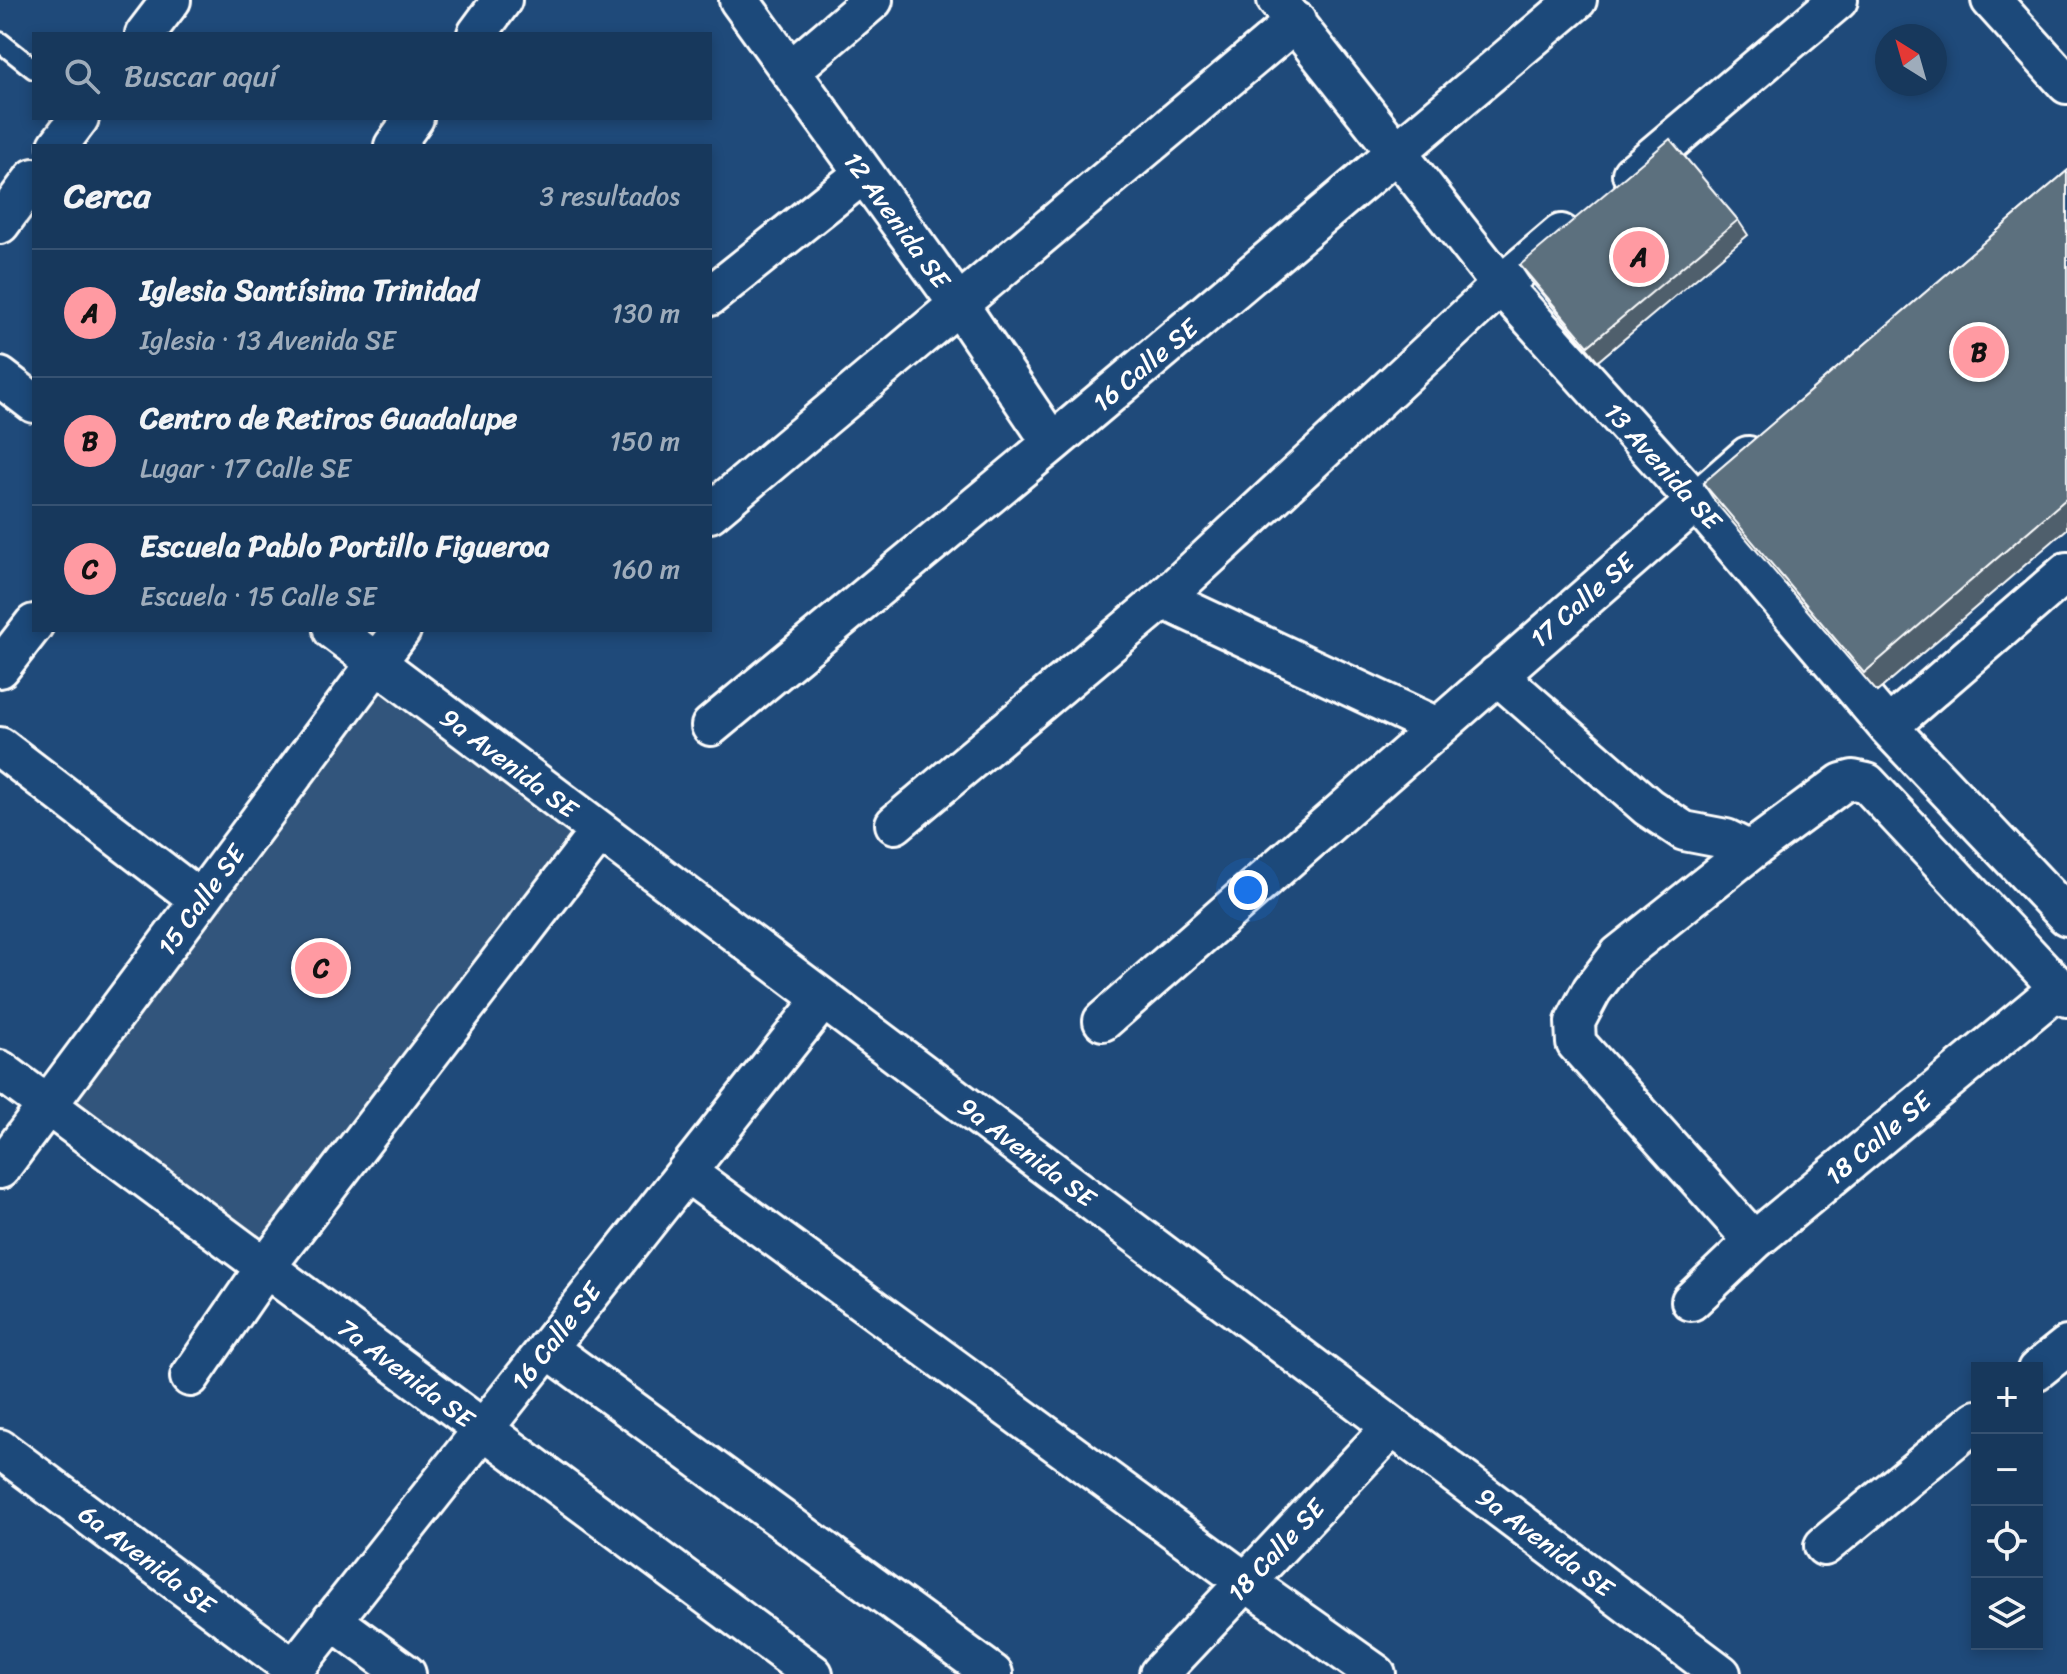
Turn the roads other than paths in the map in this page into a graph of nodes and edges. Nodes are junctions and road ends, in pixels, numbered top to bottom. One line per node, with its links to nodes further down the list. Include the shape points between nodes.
1 (171, 0): 9 (street)
2 (502, 0): 10 (street)
3 (739, 0): 13 (street, 12 Avenida SE)
4 (873, 0): 13 (street)
5 (1577, 0): 19 (street, 16 Calle SE)
6 (1838, 0): 23 (street)
7 (1991, 0): 14 (street)
8 (1287, 11): 19 (street, 13 Avenida SE); 25 (street)
9 (147, 32)
10 (478, 32)
11 (0, 42): 12 (lane)
12 (32, 67)
13 (790, 71): 20 (street, 12 Avenida SE)
14 (2067, 84)
15 (78, 120): 17 (street)
16 (413, 120): 18 (street)
17 (60, 144)
18 (395, 144)
19 (1397, 153): 23 (street, 13 Avenida SE); 29 (street, 16 Calle SE)
20 (863, 174): 24 (street); 25 (street, 12 Avenida SE)
21 (32, 181): 22 (street)
22 (0, 224)
23 (1501, 285): 30 (street, 13 Avenida SE); 33 (street)
24 (712, 294)
25 (959, 305): 29 (street, 12 Avenida SE); 31 (street)
26 (0, 377): 27 (street)
27 (32, 401)
28 (1779, 429): 30 (street, 17 Calle SE)
29 (1052, 443): 40 (street, 16 Calle SE)
30 (1695, 500): 39 (street, 17 Calle SE); 42 (street, 13 Avenida SE)
31 (712, 511)
32 (2067, 572): 42 (street)
33 (1163, 599): 41 (street); 44 (street)
34 (32, 627): 38 (street)
35 (336, 632): 37 (street, 9a Avenida SE)
36 (399, 632): 37 (street, 15 Calle SE)
37 (376, 662): 45 (street, 9a Avenida SE); 47 (street, 15 Calle SE)
38 (0, 668)
39 (1497, 675): 41 (street, 17 Calle SE); 46 (street, via 1648,807 1684,831 1726,839)
40 (711, 726)
41 (1437, 727): 51 (street, 17 Calle SE)
42 (1888, 727): 48 (street, 13 Avenida SE)
43 (0, 747): 47 (street)
44 (895, 824)
45 (600, 831): 50 (street, 9a Avenida SE); 57 (street)
46 (1750, 851): 49 (street, via 1842,783 1867,783); 56 (street, via 1619,955 1575,1022 1576,1043)
47 (200, 900): 53 (street, 15 Calle SE)
48 (2067, 916)
49 (2063, 992): 56 (street, 18 Calle SE)
50 (823, 999): 55 (street, 16 Calle SE); 64 (street, 9a Avenida SE)
51 (1103, 1021)
52 (0, 1070): 53 (street, 7a Avenida SE)
53 (48, 1107): 54 (street, 15 Calle SE); 57 (street, 7a Avenida SE)
54 (0, 1169)
55 (686, 1172): 60 (street, 16 Calle SE); 68 (street)
56 (1754, 1241): 58 (street, 18 Calle SE)
57 (265, 1268): 62 (street); 65 (street, 7a Avenida SE)
58 (1691, 1301)
59 (2067, 1346): 61 (street)
60 (547, 1348): 65 (street, 16 Calle SE); 74 (street)
61 (2043, 1365)
62 (190, 1377)
63 (1971, 1425): 67 (street)
64 (1392, 1427): 68 (street, 18 Calle SE); 71 (street, 9a Avenida SE)
65 (482, 1430): 69 (street, 16 Calle SE); 73 (street, 7a Avenida SE)
66 (0, 1449): 70 (street, 6a Avenida SE)
67 (1824, 1546)
68 (1246, 1582): 75 (street, 18 Calle SE); 76 (street)
69 (332, 1620): 70 (street, 16 Calle SE); 72 (street)
70 (292, 1671)
71 (1713, 1672)
72 (406, 1674)
73 (813, 1674)
74 (993, 1674)
75 (1159, 1674)
76 (1376, 1674)

